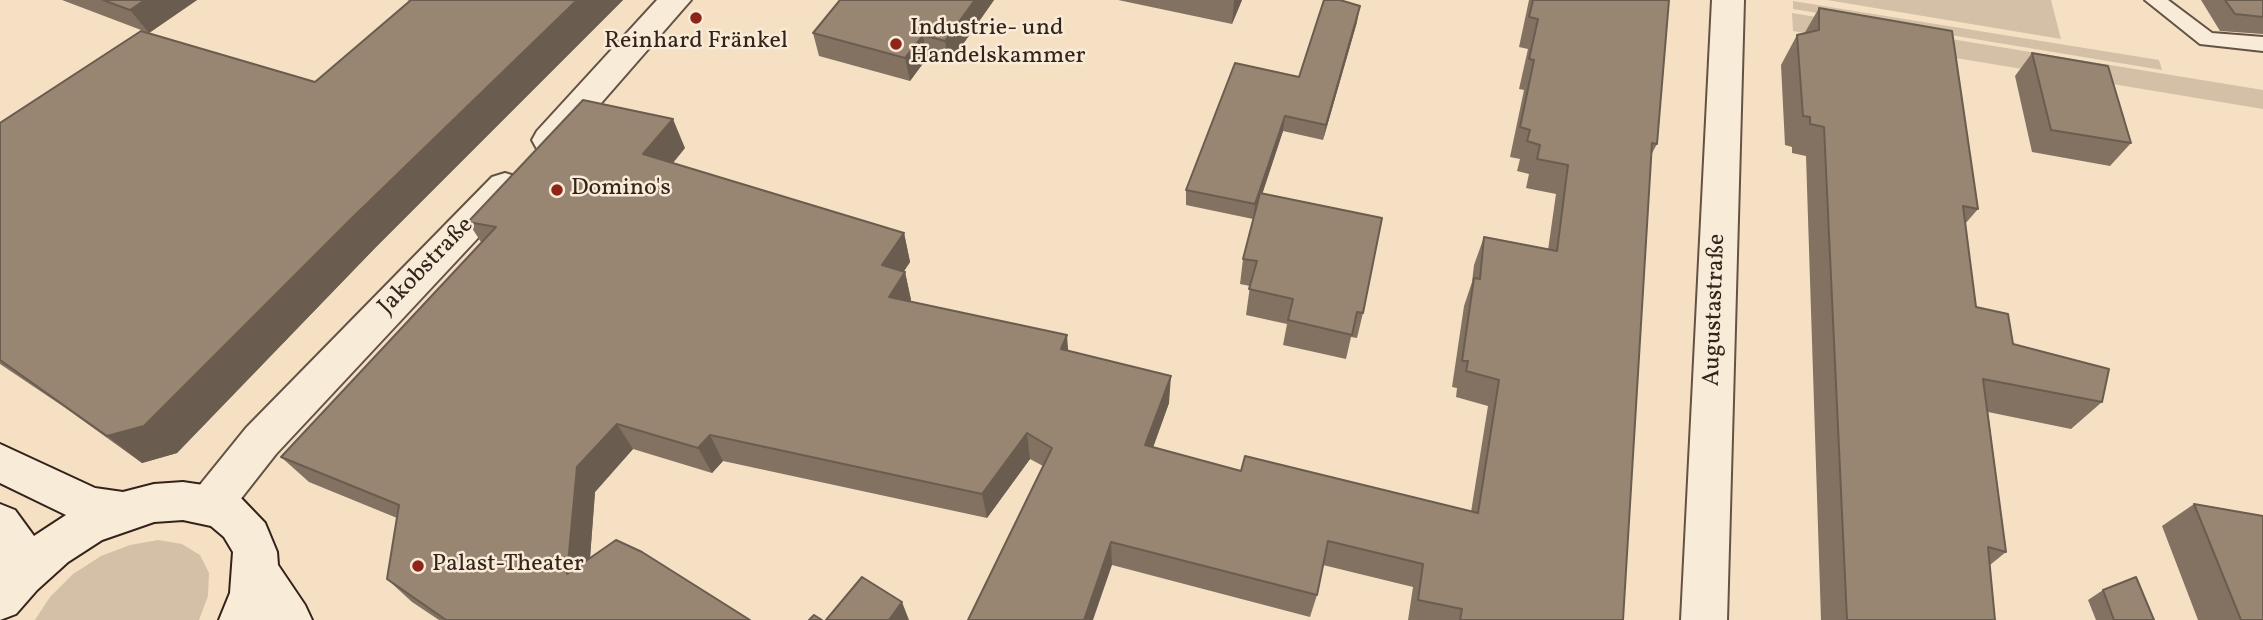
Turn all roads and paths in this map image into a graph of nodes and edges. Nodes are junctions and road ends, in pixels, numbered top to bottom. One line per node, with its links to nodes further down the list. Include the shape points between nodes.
1 (675, 0): 6 (street, Jakobstraße, via 585,102 261,441)
2 (1728, 0): 13 (street, Augustastraße)
3 (2155, 0): 4 (lane, via 2207,39)
4 (2263, 44)
5 (0, 462): 7 (street, via 71,498)
6 (209, 505): 7 (street, via 154,503); 9 (street, via 226,512 249,537)
7 (123, 511): 10 (street, via 52,548)
8 (0, 524): 10 (street, via 18,549)
9 (256, 571): 11 (street); 12 (street)
10 (10, 587)
11 (242, 620)
12 (289, 620)
13 (1704, 620)

